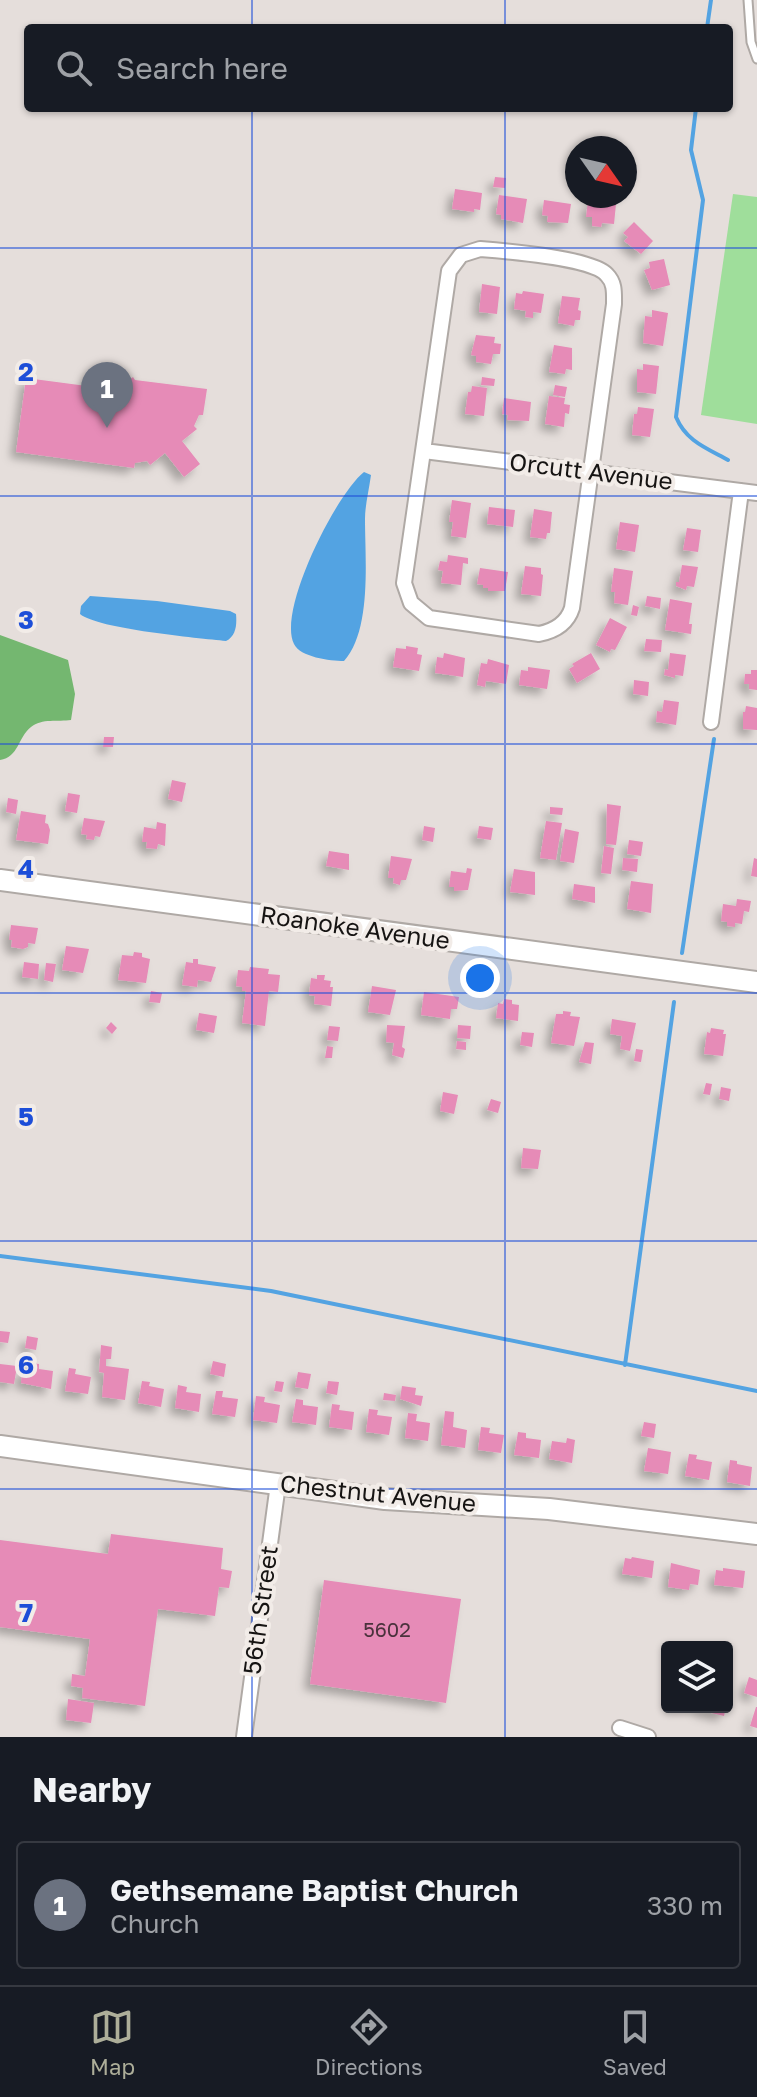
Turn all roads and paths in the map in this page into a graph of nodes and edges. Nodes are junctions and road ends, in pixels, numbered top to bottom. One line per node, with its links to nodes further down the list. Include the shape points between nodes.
1 (748, 0): 2 (lane)
2 (757, 59)
3 (424, 451): 4 (street, Orcutt Avenue); 4 (street, via 404,583 419,612 440,622 539,634 564,623 574,598); 4 (street, via 449,271 470,251 497,251 593,265 610,277 614,304)
4 (592, 472): 5 (street, Orcutt Avenue)
5 (741, 491): 6 (street, Orcutt Avenue); 7 (street)
6 (757, 493)
7 (711, 722)
8 (0, 880): 9 (street, Roanoke Avenue)
9 (757, 982)
10 (0, 1446): 11 (street, Chestnut Avenue)
11 (278, 1484): 12 (street, Chestnut Avenue); 14 (street, 56th Street)
12 (757, 1534)
13 (620, 1728): 15 (street)
14 (244, 1737)
15 (648, 1737)

